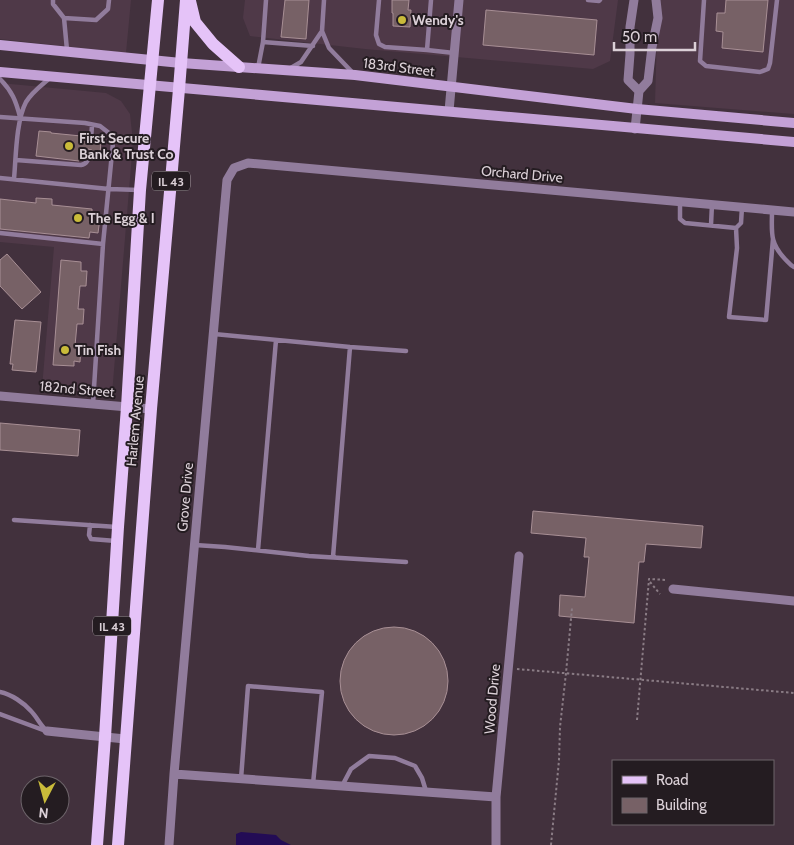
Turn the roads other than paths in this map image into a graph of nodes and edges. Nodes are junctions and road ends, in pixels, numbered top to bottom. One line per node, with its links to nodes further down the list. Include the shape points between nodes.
1 (53, 0): 17 (lane)
2 (109, 0): 17 (lane, via 108,9 96,20)
3 (158, 0): 25 (main road, Harlem Avenue / IL 43)
4 (186, 0): 26 (main road, Harlem Avenue / IL 43)
5 (190, 0): 27 (main road, via 195,22 213,44)
6 (266, 0): 19 (lane)
7 (324, 0): 18 (lane)
8 (379, 0): 22 (lane, via 376,35 379,44)
9 (431, 0): 22 (lane)
10 (459, 0): 24 (street)
11 (588, 0): 12 (lane)
12 (600, 0)
13 (634, 0): 37 (street, via 628,80)
14 (656, 0): 37 (street, via 658,18 648,80)
15 (704, 0): 16 (lane, via 700,61 706,66 760,72 768,69 770,63)
16 (776, 0)
17 (64, 18): 23 (lane)
18 (322, 31): 21 (lane); 31 (lane, via 329,48)
19 (263, 42): 21 (lane); 28 (lane)
20 (0, 45): 23 (street, 183rd Street)
21 (313, 46): 29 (lane, via 301,62)
22 (427, 50): 24 (lane)
23 (67, 52): 25 (street, 183rd Street)
24 (454, 53): 35 (street)
25 (153, 60): 26 (street, 183rd Street); 34 (main road, Harlem Avenue / IL 43)
26 (182, 63): 27 (street, 183rd Street); 36 (main road, Harlem Avenue / IL 43)
27 (239, 67): 28 (street, 183rd Street)
28 (258, 68): 29 (street, 183rd Street)
29 (287, 70): 31 (street, 183rd Street)
30 (0, 72): 32 (street)
31 (355, 75): 35 (street, 183rd Street)
32 (52, 76): 34 (street); 41 (lane, via 26,102)
33 (0, 79): 41 (lane, via 12,94)
34 (150, 86): 36 (street); 53 (main road, Harlem Avenue / IL 43)
35 (451, 87): 38 (street, 183rd Street); 39 (street)
36 (179, 89): 39 (street); 72 (main road, Harlem Avenue / IL 43)
37 (639, 91): 38 (street)
38 (637, 109): 42 (street, 183rd Street); 44 (street)
39 (449, 112): 44 (street)
40 (0, 117): 41 (lane)
41 (20, 119): 43 (lane); 48 (lane)
42 (794, 123)
43 (92, 125): 45 (lane); 52 (lane, via 100,126 109,133 113,143)
44 (635, 129): 46 (street)
45 (91, 140)
46 (794, 142)
47 (89, 153): 48 (lane, via 88,161 81,165)
48 (16, 160): 51 (lane)
49 (248, 163): 54 (street, Orchard Drive); 65 (street, Grove Drive, via 234,168 227,180)
50 (0, 178): 51 (lane)
51 (14, 179): 52 (lane)
52 (109, 189): 53 (lane); 63 (lane)
53 (140, 190): 71 (main road, Harlem Avenue / IL 43)
54 (680, 202): 55 (street, Orchard Drive); 59 (lane, via 682,221)
55 (712, 204): 56 (street, Orchard Drive); 59 (lane)
56 (742, 207): 57 (street, Orchard Drive); 60 (lane, via 741,223)
57 (772, 210): 58 (street, Orchard Drive); 62 (lane)
58 (794, 212)
59 (711, 225): 60 (lane)
60 (736, 228): 62 (lane, via 737,248 729,317 766,320)
61 (0, 233): 63 (lane)
62 (773, 239): 64 (lane, via 777,250)
63 (103, 244): 70 (lane)
64 (794, 267)
65 (214, 334): 66 (lane); 77 (street, Grove Drive)
66 (276, 340): 67 (lane); 78 (lane)
67 (350, 347): 68 (lane); 80 (lane)
68 (406, 351)
69 (0, 396): 70 (street, 182nd Street)
70 (93, 404): 71 (street, 182nd Street)
71 (128, 407): 72 (street, 182nd Street); 75 (main road, Harlem Avenue / IL 43)
72 (151, 409): 88 (main road, Harlem Avenue / IL 43)
73 (14, 520): 74 (lane)
74 (90, 525): 75 (lane); 76 (lane, via 91,539)
75 (118, 527): 76 (main road, Harlem Avenue / IL 43)
76 (118, 541): 87 (main road, Harlem Avenue / IL 43)
77 (194, 545): 78 (lane); 89 (street, Grove Drive)
78 (258, 550): 80 (lane)
79 (519, 556): 94 (street, Wood Drive)
80 (333, 557): 81 (lane)
81 (406, 562)
82 (673, 585): 83 (street)
83 (794, 601)
84 (0, 692): 86 (lane, via 32,712)
85 (0, 714): 86 (lane)
86 (46, 731): 87 (street)
87 (105, 737): 88 (street); 95 (main road, Harlem Avenue / IL 43)
88 (125, 739): 96 (main road, Harlem Avenue / IL 43)
89 (174, 774): 90 (street); 97 (street, Grove Drive)
90 (241, 779): 91 (street); 91 (lane, via 248,686 322,692)
91 (313, 784): 92 (street)
92 (342, 786): 93 (street); 93 (lane, via 351,769 370,756 396,758 415,766)
93 (426, 792): 94 (street)
94 (496, 797): 98 (street, Wood Drive)
95 (97, 845)
96 (118, 845)
97 (169, 845)
98 (496, 845)

